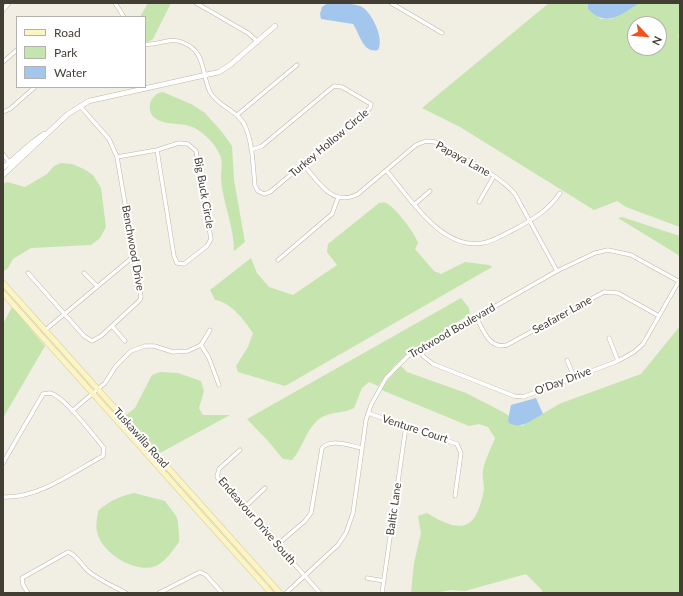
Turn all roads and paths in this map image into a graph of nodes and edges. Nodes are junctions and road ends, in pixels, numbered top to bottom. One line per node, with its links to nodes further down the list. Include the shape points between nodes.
1 (9, 3): 5 (street)
2 (196, 3): 9 (street, via 248,33)
3 (391, 3): 8 (street)
4 (118, 4): 6 (street)
5 (3, 10)
6 (124, 16)
7 (275, 26): 9 (street)
8 (442, 33)
9 (258, 42): 14 (street, via 219,72)
10 (146, 44): 14 (street, via 172,40 184,42 200,57)
11 (16, 51): 12 (street)
12 (3, 62)
13 (297, 65): 20 (street)
14 (205, 75): 17 (street); 20 (street, via 215,99)
15 (34, 88): 19 (street)
16 (145, 88): 18 (street, via 99,98)
17 (146, 88)
18 (80, 106): 24 (street, Benchwood Drive, via 109,139); 25 (street, via 33,142)
19 (3, 112)
20 (237, 115): 22 (street, via 246,126)
21 (157, 150): 21 (street, Big Buck Circle, via 174,256 177,263 184,264 211,240 198,155 193,147 184,143); 24 (street, Big Buck Circle)
22 (251, 150): 26 (street, Turkey Hollow Circle, via 255,186 264,194 270,192); 26 (street, Turkey Hollow Circle, via 262,146 334,86 342,87 370,102 370,108)
23 (3, 154): 25 (street)
24 (117, 157): 37 (street, Benchwood Drive)
25 (11, 164): 27 (street); 29 (street)
26 (303, 164): 33 (street, via 329,194)
27 (3, 168)
28 (386, 170): 30 (street, Papaya Lane, via 416,145 430,141); 33 (street, Papaya Lane, via 358,194); 35 (street)
29 (3, 175)
30 (494, 176): 34 (street); 36 (street, Papaya Lane, via 515,194)
31 (430, 190): 35 (street)
32 (560, 193): 36 (street, via 546,210)
33 (338, 198): 38 (street, via 332,214)
34 (479, 202)
35 (415, 204): 36 (street, via 435,228 462,243 482,244)
36 (530, 221): 39 (street, Papaya Lane)
37 (134, 256): 44 (street); 49 (street, Benchwood Drive, via 140,300)
38 (278, 260)
39 (558, 271): 42 (street, Trotwood Boulevard, via 594,253 614,251 639,258); 48 (street, Trotwood Boulevard)
40 (28, 273): 46 (street)
41 (84, 273): 44 (street)
42 (680, 282): 47 (street, O'Day Drive)
43 (3, 283): 51 (main road, Tuskawilla Road)
44 (96, 286): 46 (street)
45 (3, 293): 51 (main road, Tuskawilla Road)
46 (64, 314): 49 (street, Benchwood Drive, via 92,341); 51 (street)
47 (659, 316): 48 (street, Seafarer Lane, via 618,293 604,292 507,346 500,347 490,341); 57 (street, O'Day Drive, via 638,349)
48 (476, 317): 55 (street, Trotwood Boulevard)
49 (112, 326): 53 (street)
50 (210, 330): 54 (street)
51 (42, 332): 60 (main road, Tuskawilla Road); 61 (main road, Tuskawilla Road)
52 (609, 338): 57 (street)
53 (124, 341)
54 (201, 345): 59 (street, via 210,358); 60 (street, via 180,352 154,346 138,348 125,356)
55 (419, 348): 58 (street, O'Day Drive, via 432,364 514,396 523,396); 63 (street, Trotwood Boulevard, via 386,378)
56 (568, 360): 58 (street)
57 (618, 361): 58 (street, O'Day Drive)
58 (574, 377)
59 (219, 385)
60 (98, 390): 61 (street); 81 (main road, Tuskawilla Road)
61 (92, 394): 62 (street); 80 (main road, Tuskawilla Road)
62 (72, 411): 67 (street, via 54,394 44,394); 70 (street, via 104,448 103,456 33,494)
63 (368, 413): 64 (street, Venture Court); 65 (street, Trotwood Boulevard)
64 (406, 426): 69 (street, Venture Court, via 453,441 460,447); 75 (street, Baltic Lane)
65 (362, 448): 72 (street, via 334,443 322,448 311,513); 73 (street, Trotwood Boulevard, via 353,513 346,533 338,545)
66 (240, 450): 71 (street, Endeavour Drive South, via 219,469 217,475)
67 (3, 463)
68 (265, 488): 71 (street)
69 (455, 496)
70 (3, 497)
71 (244, 508): 72 (street, Endeavour Drive South)
72 (277, 545): 73 (street, Endeavour Drive South)
73 (304, 576): 82 (street, Trotwood Boulevard); 83 (street, Endeavour Drive South)
74 (367, 578): 75 (street)
75 (384, 581): 84 (street, Baltic Lane)
76 (28, 593): 77 (street, via 22,578 68,552 94,576)
77 (126, 593)
78 (159, 593): 79 (street, via 200,572 206,574)
79 (222, 593)
80 (271, 593)
81 (280, 593)
82 (286, 593)
83 (320, 593)
84 (382, 593)

